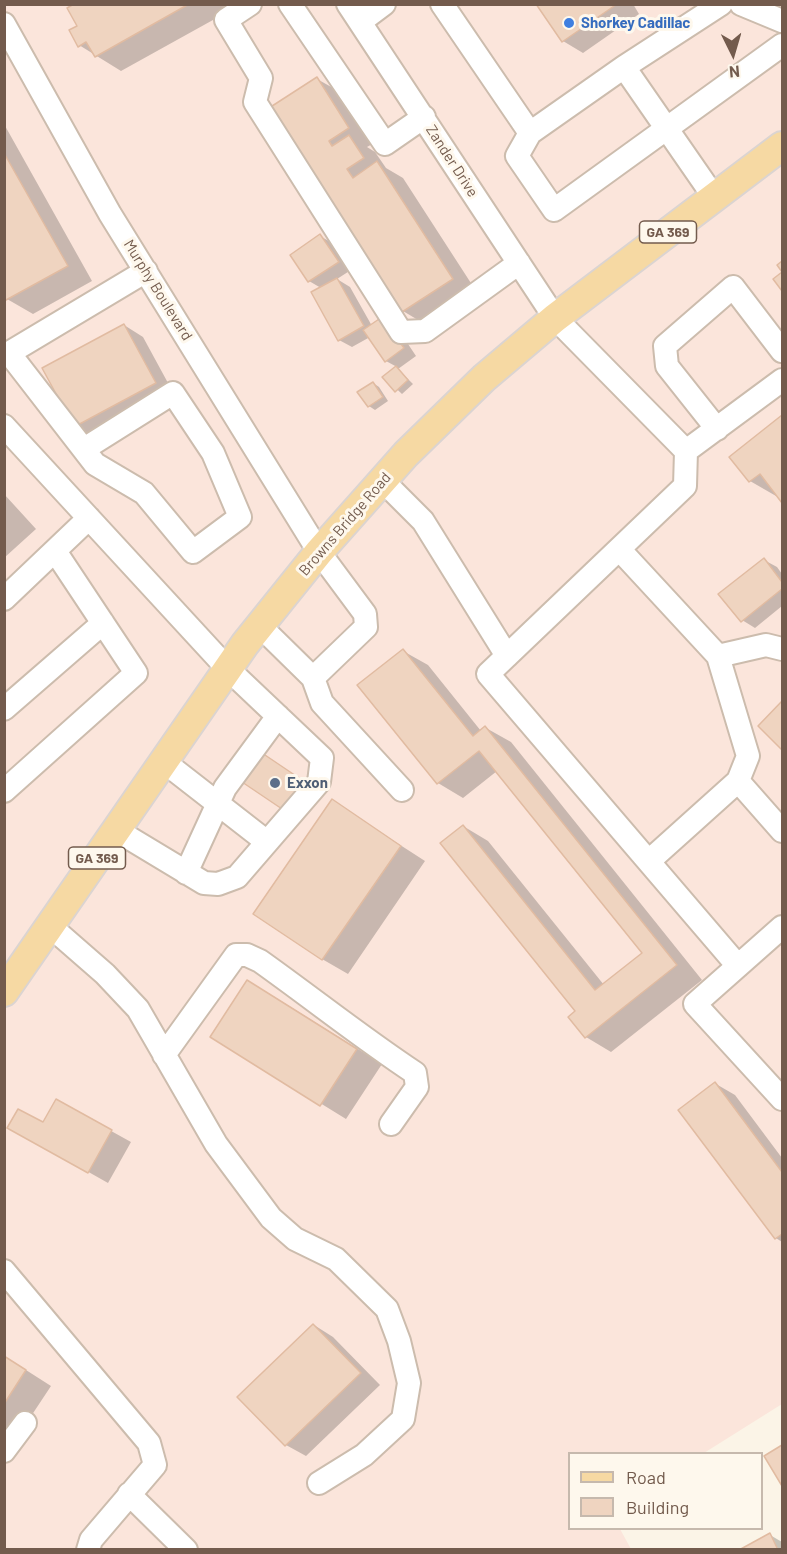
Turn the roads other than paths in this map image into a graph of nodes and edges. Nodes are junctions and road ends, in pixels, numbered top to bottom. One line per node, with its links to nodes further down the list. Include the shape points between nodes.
1 (250, 4): 17 (street, via 226,20 261,78 255,102 401,332 425,331)
2 (290, 4): 12 (street, via 385,144)
3 (384, 4): 7 (street)
4 (442, 4): 14 (street)
5 (721, 4): 11 (street)
6 (741, 4): 8 (street)
7 (354, 13): 12 (street, Zander Drive)
8 (783, 21)
9 (4, 24): 18 (street, Murphy Boulevard)
10 (783, 45): 13 (street)
11 (624, 67): 13 (street); 14 (street)
12 (424, 117): 17 (street, Zander Drive)
13 (668, 130): 14 (street, via 554,210 517,156); 16 (street)
14 (530, 133)
15 (783, 146): 16 (main road, Browns Bridge Road / GA 369)
16 (714, 197): 19 (main road, Browns Bridge Road / GA 369)
17 (519, 263): 19 (street, Zander Drive)
18 (146, 271): 24 (street, Murphy Boulevard); 25 (street, via 9,353)
19 (555, 318): 26 (street, Zander Drive); 28 (main road, Browns Bridge Road / GA 369, via 484,378)
20 (783, 351): 23 (street, via 733,287 665,346 667,366)
21 (783, 380): 23 (street)
22 (4, 426): 29 (street)
23 (717, 429): 26 (street)
24 (246, 432): 27 (street); 32 (street, Murphy Boulevard)
25 (84, 449): 27 (street, via 173,393); 27 (street, via 96,464 144,493 194,552 240,517)
26 (686, 451): 30 (street, via 685,486)
27 (213, 453)
28 (383, 481): 32 (main road, Browns Bridge Road / GA 369); 37 (street, via 423,521)
29 (89, 518): 31 (street); 39 (street)
30 (619, 549): 37 (street); 38 (street)
31 (55, 551): 33 (street); 34 (street)
32 (319, 552): 35 (main road, Browns Bridge Road / GA 369); 40 (street, Murphy Boulevard, via 365,614 366,627)
33 (4, 599)
34 (103, 623): 41 (street); 46 (street, via 136,673)
35 (260, 626): 39 (main road, Browns Bridge Road / GA 369); 40 (street)
36 (783, 649): 38 (street, via 766,645)
37 (507, 656): 51 (street, via 488,674)
38 (718, 656): 44 (street, via 748,756)
39 (227, 668): 42 (street); 43 (main road, Browns Bridge Road / GA 369)
40 (313, 678): 45 (street, via 322,703)
41 (4, 709)
42 (278, 716): 47 (street); 50 (street, via 322,758 322,771 319,783)
43 (163, 761): 47 (street); 48 (main road, Browns Bridge Road / GA 369)
44 (738, 781): 49 (street); 51 (street)
45 (402, 790)
46 (4, 791)
47 (218, 803): 50 (street); 52 (street)
48 (116, 830): 52 (street); 53 (main road, Browns Bridge Road / GA 369)
49 (783, 831)
50 (267, 842): 52 (street, via 237,877 204,884)
51 (650, 861): 55 (street)
52 (186, 873)
53 (50, 926): 56 (main road, Browns Bridge Road / GA 369); 57 (street, via 138,1009)
54 (783, 927): 55 (street)
55 (738, 966): 58 (street, via 695,1004)
56 (4, 992)
57 (164, 1055): 59 (street, via 236,955 247,955 415,1073 417,1087); 63 (street, via 216,1144 271,1218 295,1239 336,1259 387,1309 399,1341 409,1383 403,1419 364,1455)
58 (783, 1099)
59 (392, 1124)
60 (4, 1271): 64 (street, via 149,1443 154,1465)
61 (25, 1423): 62 (street)
62 (4, 1451)
63 (319, 1483)
64 (129, 1494): 65 (street, via 91,1540); 66 (street)
65 (88, 1550)
66 (186, 1550)

